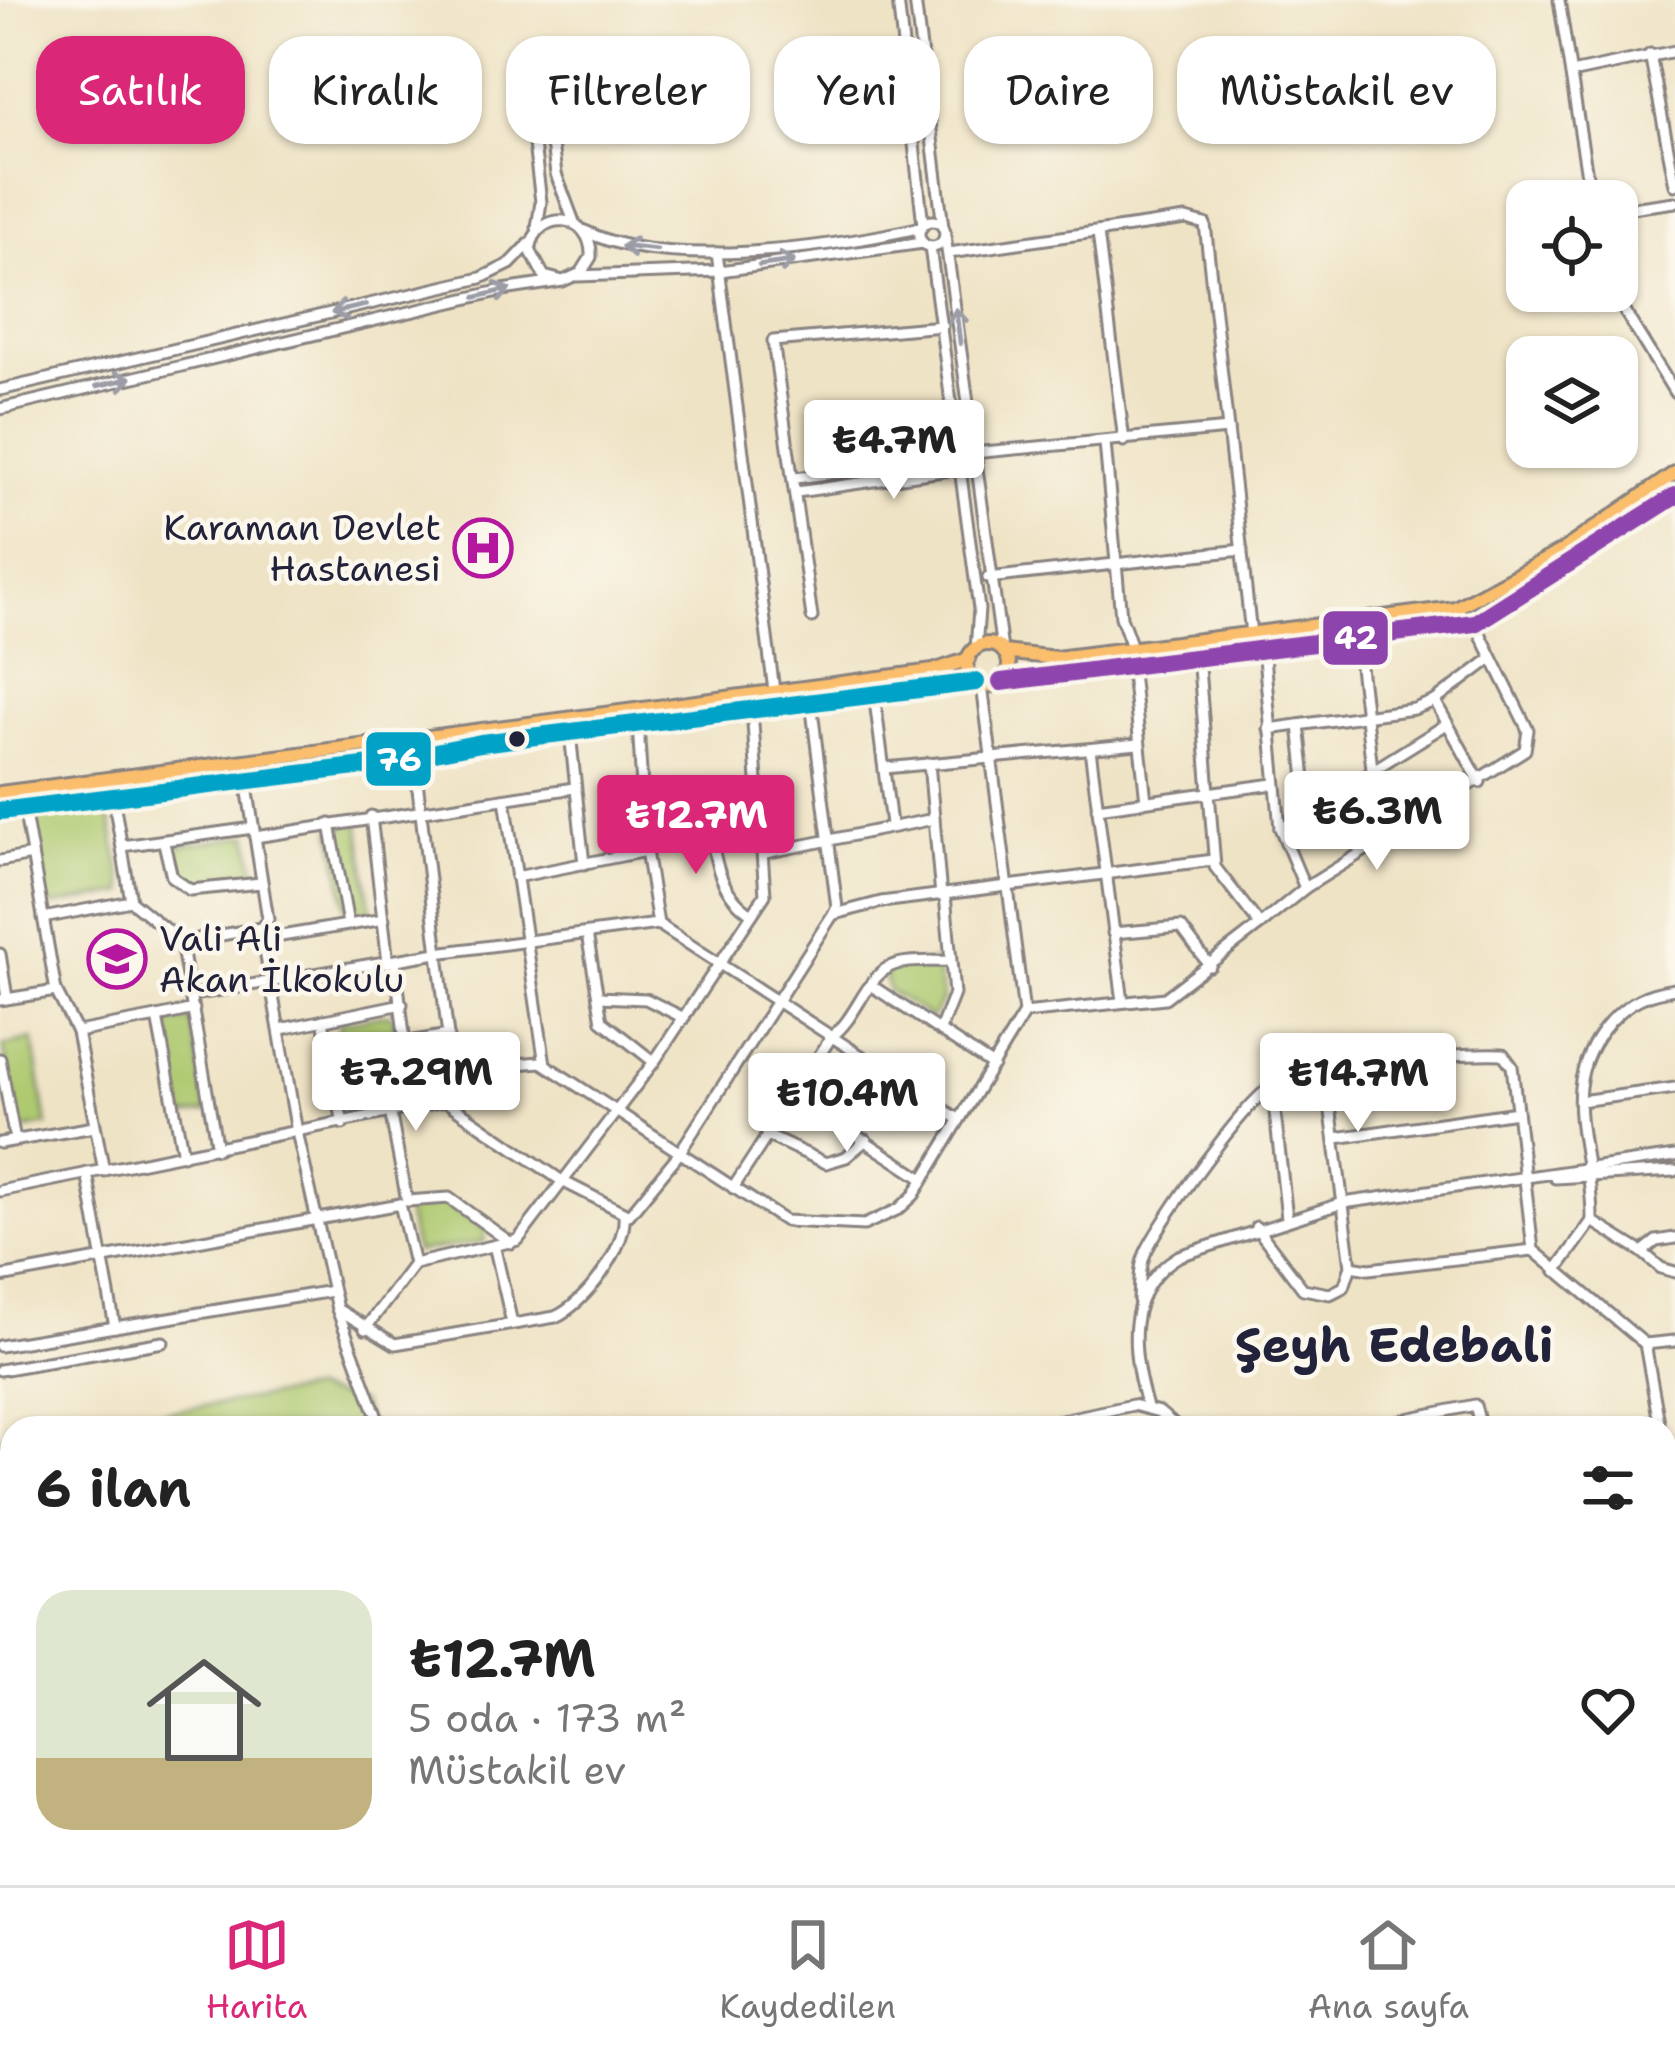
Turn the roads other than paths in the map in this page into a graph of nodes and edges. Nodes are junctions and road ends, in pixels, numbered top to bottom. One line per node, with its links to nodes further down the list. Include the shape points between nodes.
1 (898, 0): 13 (street)
2 (915, 0): 15 (street)
3 (1559, 0): 6 (street)
4 (1675, 51): 5 (street)
5 (1650, 53): 6 (street); 7 (street)
6 (1571, 73): 8 (street)
7 (1670, 142): 9 (street)
8 (1588, 180)
9 (1675, 185)
10 (1675, 202): 11 (street)
11 (1638, 207)
12 (574, 222): 14 (street); 17 (street, via 554,220); 17 (street, via 556,174 545,92 528,94 542,202)
13 (922, 226): 15 (street, via 933,221); 18 (street); 19 (street)
14 (585, 231): 19 (street, one-way to 14, via 616,246); 22 (street, via 591,256)
15 (944, 231): 18 (street); 20 (street)
16 (1098, 233): 20 (street); 31 (street, via 1186,219 1205,224); 32 (street)
17 (534, 236): 23 (street, via 537,269); 28 (street, one-way to 28, via 510,264 482,278)
18 (927, 245): 21 (street, one-way to 18); 25 (street)
19 (717, 253): 21 (street)
20 (949, 253): 35 (street, one-way to 20)
21 (719, 271): 22 (street); 60 (street)
22 (577, 276): 23 (street)
23 (563, 280): 30 (street, one-way to 23)
24 (1625, 312): 27 (street)
25 (942, 326): 34 (street); 38 (street, via 773,341)
26 (1675, 369): 27 (street)
27 (1664, 376): 29 (street)
28 (0, 391)
29 (1675, 393)
30 (0, 410)
31 (1228, 429): 32 (street); 41 (street)
32 (1124, 441): 33 (street)
33 (1105, 443): 35 (street); 42 (street)
34 (958, 457): 35 (street); 36 (street); 38 (street)
35 (974, 457): 36 (street); 43 (street)
36 (960, 470): 39 (street); 53 (street, via 979,609)
37 (1675, 473): 44 (main road, via 1562,551)
38 (795, 478): 39 (street)
39 (797, 492): 45 (street)
40 (1675, 496): 46 (main road)
41 (1242, 550): 42 (street); 48 (street)
42 (1116, 566): 43 (street); 50 (street)
43 (988, 578): 52 (street)
44 (1443, 611): 47 (main road); 48 (main road)
45 (812, 617)
46 (1475, 623): 47 (main road); 55 (street)
47 (1446, 628): 49 (main road)
48 (1251, 634): 50 (main road)
49 (1357, 641): 51 (main road); 64 (street)
50 (1132, 647): 52 (main road, via 1055,658)
51 (1263, 647): 54 (main road); 68 (street)
52 (1003, 651): 53 (main road, via 992,645); 57 (main road, via 1009,665)
53 (972, 654): 58 (main road); 60 (main road, via 933,671)
54 (1198, 656): 56 (main road); 82 (street)
55 (1492, 658): 62 (street); 78 (street, via 1528,740)
56 (1131, 664): 57 (main road); 70 (street)
57 (1000, 682): 58 (main road)
58 (979, 684): 59 (main road); 72 (street)
59 (874, 693): 61 (main road); 75 (street)
60 (775, 700): 61 (main road); 63 (main road); 81 (main road)
61 (811, 701): 101 (street)
62 (1435, 701): 64 (street); 66 (street)
63 (752, 709): 65 (main road); 83 (street)
64 (1366, 716): 67 (street); 76 (street)
65 (638, 724): 69 (main road); 90 (street)
66 (1448, 724): 76 (street); 78 (street)
67 (1299, 725): 68 (street); 94 (street)
68 (1269, 729): 79 (street)
69 (570, 733): 73 (main road); 80 (street)
70 (1138, 744): 71 (street); 88 (street)
71 (1090, 749): 72 (street); 91 (street)
72 (993, 755): 74 (street); 114 (street)
73 (414, 756): 77 (main road); 92 (street)
74 (929, 763): 75 (street); 96 (street)
75 (885, 768): 98 (street)
76 (1370, 772): 84 (street)
77 (246, 780): 85 (main road); 100 (street)
78 (1480, 782): 103 (street)
79 (1274, 784): 82 (street); 99 (street)
80 (574, 788): 86 (street); 110 (street)
81 (0, 793)
82 (1206, 793): 88 (street); 108 (street)
83 (757, 794): 87 (street); 106 (street)
84 (1372, 795): 94 (street, via 1358,806); 103 (street)
85 (113, 796): 89 (main road); 104 (street)
86 (505, 799): 92 (street); 112 (street)
87 (706, 799): 90 (street); 118 (street, via 723,890)
88 (1146, 801): 91 (street)
89 (24, 808): 93 (main road); 107 (street)
90 (643, 808): 105 (street)
91 (1096, 808): 111 (street)
92 (420, 809): 95 (street); 130 (street)
93 (0, 811)
94 (1309, 815): 99 (street)
95 (371, 816): 97 (street); 121 (street)
96 (934, 819): 98 (street); 116 (street)
97 (330, 824): 100 (street); 122 (street)
98 (891, 824): 101 (street)
99 (1280, 828): 115 (street)
100 (254, 833): 102 (street); 113 (street)
101 (825, 842): 106 (street); 119 (street)
102 (164, 843): 104 (street); 113 (street, via 172,877 190,890)
103 (1381, 845): 115 (street)
104 (122, 846): 117 (street)
105 (646, 851): 110 (street); 123 (street)
106 (765, 853): 118 (street, via 767,886)
107 (32, 855): 109 (street); 120 (street)
108 (1214, 860): 111 (street); 124 (street)
109 (0, 861)
110 (584, 864): 112 (street)
111 (1104, 874): 114 (street); 125 (street)
112 (516, 877): 129 (street)
113 (261, 883): 126 (street, via 268,919)
114 (1004, 886): 116 (street); 147 (street)
115 (1305, 888): 124 (street)
116 (943, 895): 119 (street); 132 (street)
117 (131, 901): 120 (street); 128 (street)
118 (752, 914): 134 (street)
119 (835, 914): 143 (street)
120 (44, 918): 139 (street)
121 (384, 919): 122 (street); 133 (street)
122 (348, 924): 126 (street)
123 (658, 924): 127 (street); 134 (street)
124 (1260, 925): 135 (street)
125 (1113, 933): 135 (street, via 1181,927); 144 (street)
126 (262, 934): 128 (street); 136 (street)
127 (587, 934): 129 (street); 141 (street)
128 (181, 942): 140 (street)
129 (525, 942): 130 (street); 160 (street)
130 (437, 953): 133 (street); 154 (street)
131 (0, 956): 142 (street)
132 (949, 961): 137 (street, via 887,968); 151 (street, via 954,994)
133 (392, 962): 136 (street); 145 (street)
134 (719, 966): 143 (street); 149 (street)
135 (1210, 966): 144 (street, via 1165,998)
136 (271, 981): 140 (street); 152 (street)
137 (872, 986): 151 (street); 155 (street)
138 (1675, 989): 168 (street, via 1640,996 1586,1050)
139 (56, 991): 142 (street); 153 (street)
140 (192, 995): 146 (street)
141 (598, 997): 149 (street, via 646,999); 159 (street, via 610,1030)
142 (4, 999)
143 (779, 1002): 155 (street); 183 (street)
144 (1123, 1002): 147 (street)
145 (401, 1004): 150 (street); 156 (street)
146 (194, 1009): 148 (street); 181 (street)
147 (1024, 1012): 161 (street)
148 (157, 1017): 153 (street); 182 (street)
149 (684, 1018): 159 (street)
150 (323, 1020): 152 (street); 157 (street)
151 (940, 1027): 161 (street)
152 (281, 1029): 175 (street)
153 (77, 1032): 174 (street)
154 (448, 1035): 156 (street); 162 (street)
155 (832, 1036): 166 (street); 172 (street)
156 (405, 1042): 157 (street)
157 (331, 1056): 173 (street)
158 (0, 1059): 178 (street)
159 (654, 1062): 170 (street)
160 (545, 1064): 162 (street); 170 (street)
161 (993, 1066): 172 (street)
162 (452, 1069): 167 (street)
163 (1326, 1074): 164 (street); 169 (street, via 1503,1054); 177 (street)
164 (1272, 1086): 197 (street); 213 (street, via 1244,1110 1153,1240)
165 (1675, 1088): 168 (street)
166 (795, 1095): 176 (street); 179 (street)
167 (445, 1101): 171 (street); 191 (street)
168 (1580, 1102): 187 (street)
169 (1517, 1112): 177 (street); 189 (street)
170 (617, 1113): 183 (street); 191 (street)
171 (391, 1115): 173 (street); 194 (street)
172 (957, 1118): 190 (street)
173 (343, 1124): 175 (street)
174 (94, 1126): 178 (street); 185 (street)
175 (297, 1132): 181 (street); 198 (street)
176 (766, 1135): 179 (street, via 826,1163); 192 (street)
177 (1336, 1138): 195 (street)
178 (15, 1140): 180 (street)
179 (866, 1140): 190 (street)
180 (0, 1143)
181 (217, 1149): 182 (street)
182 (183, 1155): 185 (street)
183 (678, 1155): 192 (street); 196 (street)
184 (1675, 1156): 187 (street)
185 (104, 1171): 188 (street)
186 (1675, 1171): 187 (street)
187 (1589, 1172): 189 (street); 199 (street)
188 (87, 1173): 193 (street); 206 (street)
189 (1525, 1178): 195 (street); 204 (street)
190 (923, 1179): 192 (street, via 899,1209 847,1228 785,1221)
191 (562, 1181): 196 (street); 202 (street)
192 (734, 1189)
193 (0, 1190)
194 (403, 1203): 198 (street); 202 (street, via 448,1198); 207 (street)
195 (1343, 1203): 197 (street); 208 (street)
196 (624, 1215): 215 (street, via 623,1236 577,1305)
197 (1287, 1218): 200 (street)
198 (320, 1220): 206 (street); 212 (street)
199 (1592, 1221): 205 (street); 209 (street)
200 (1256, 1228): 208 (street, via 1304,1289 1338,1292); 213 (street, via 1166,1264)
201 (1675, 1238): 205 (street)
202 (511, 1244): 203 (street)
203 (495, 1250): 207 (street); 215 (street)
204 (1533, 1250): 208 (street); 209 (street)
205 (1642, 1252): 210 (street)
206 (104, 1257): 211 (street); 216 (street)
207 (414, 1264): 217 (street)
208 (1351, 1266)
209 (1556, 1271): 220 (street)
210 (1675, 1271)
211 (0, 1276)
212 (332, 1291): 214 (street); 216 (street)
213 (1139, 1300): 223 (street, via 1135,1348)
214 (337, 1309): 217 (street); 224 (street)
215 (512, 1324): 217 (street, via 395,1345)
216 (116, 1327): 221 (street)
217 (365, 1329)
218 (1675, 1341): 220 (street)
219 (163, 1342): 222 (street)
220 (1645, 1344): 229 (street)
221 (0, 1346)
222 (0, 1370)
223 (1148, 1407): 225 (street); 226 (street)
224 (377, 1416)
225 (1095, 1416)
226 (1161, 1416)
227 (1421, 1416): 228 (street, via 1475,1405)
228 (1478, 1416)
229 (1658, 1416)

